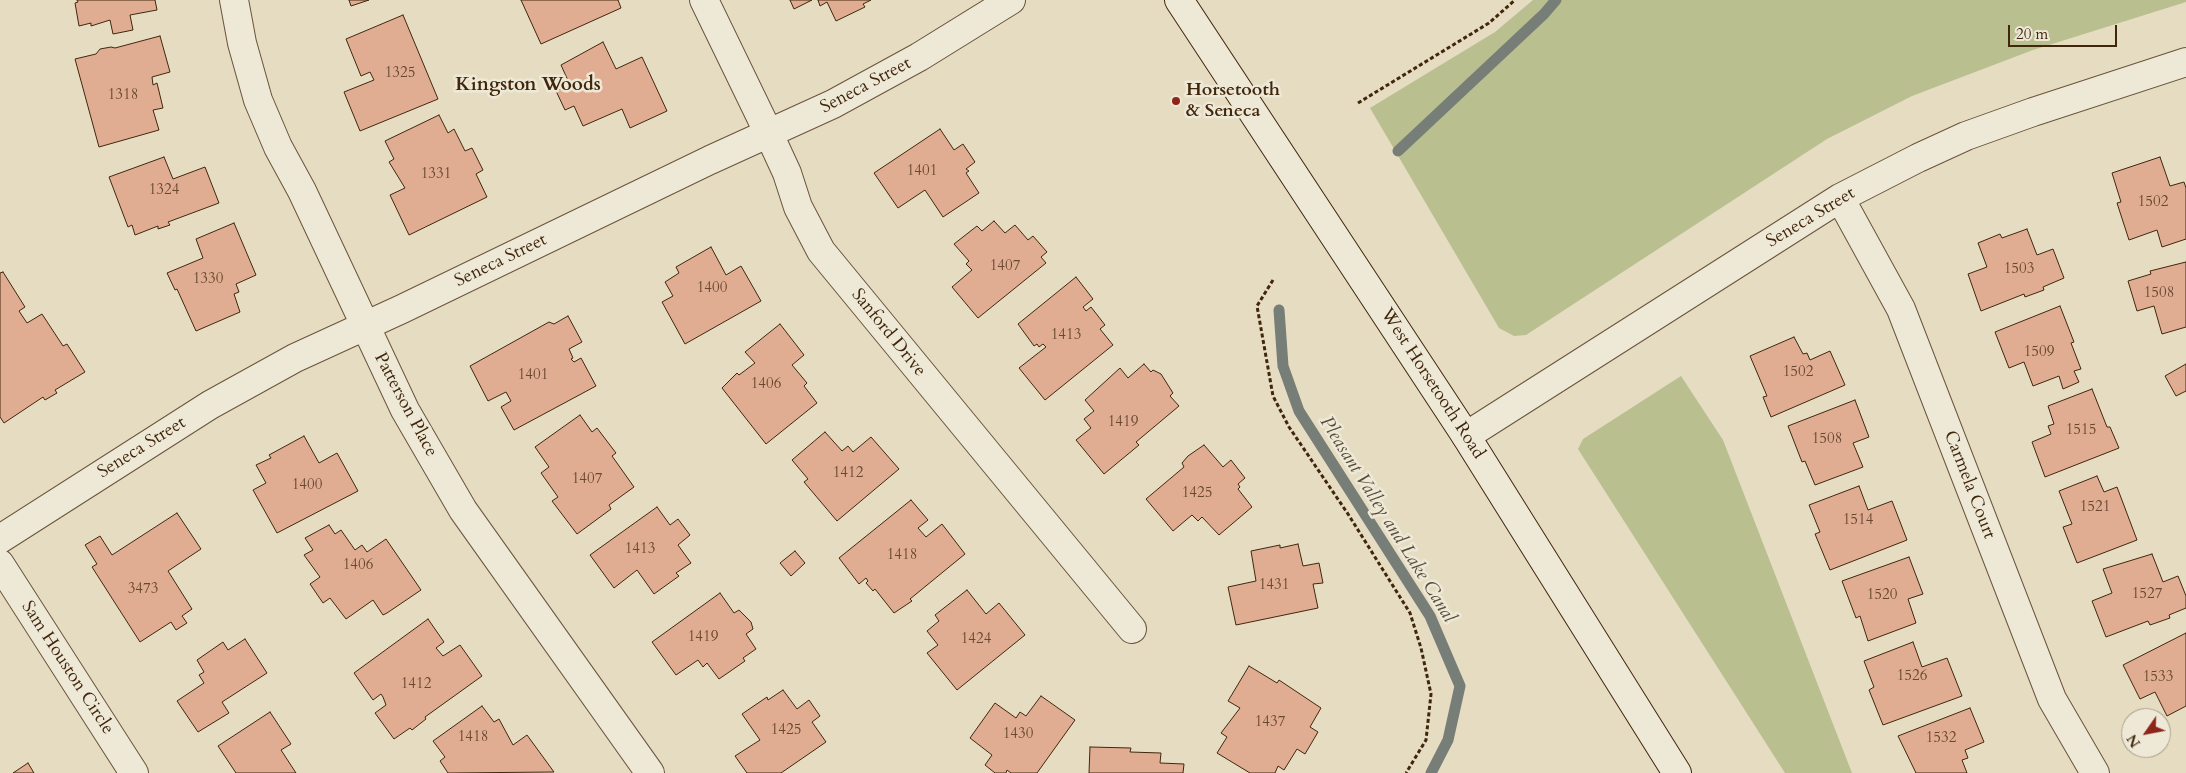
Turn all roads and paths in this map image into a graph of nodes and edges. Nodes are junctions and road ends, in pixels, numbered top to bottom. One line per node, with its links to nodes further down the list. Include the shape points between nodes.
1 (234, 0): 11 (street, Patterson Place, via 258,100)
2 (704, 0): 8 (street, Sanford Drive)
3 (1011, 0): 8 (street, Seneca Street, via 919,57 833,104)
4 (1179, 0): 12 (street, West Horsetooth Road)
5 (1515, 0): 7 (path, via 1489,23)
6 (2186, 62): 9 (street, Seneca Street, via 1966,136)
7 (1358, 104)
8 (769, 134): 11 (street, Seneca Street); 15 (street, Sanford Drive, via 798,207 821,251)
9 (1840, 198): 12 (street, Seneca Street); 20 (street, Carmela Court, via 1901,309 2052,699)
10 (1273, 280): 18 (path, via 1257,306 1273,396 1410,613 1421,648 1431,694 1426,740)
11 (364, 325): 13 (street, Seneca Street, via 210,405); 17 (street, Patterson Place, via 405,410 463,510)
12 (1466, 436): 19 (street, West Horsetooth Road)
13 (0, 539)
14 (0, 564): 16 (street, Sam Houston Circle)
15 (1132, 629)
16 (134, 773)
17 (650, 773)
18 (1406, 773)
19 (1677, 773)
20 (2095, 773)

